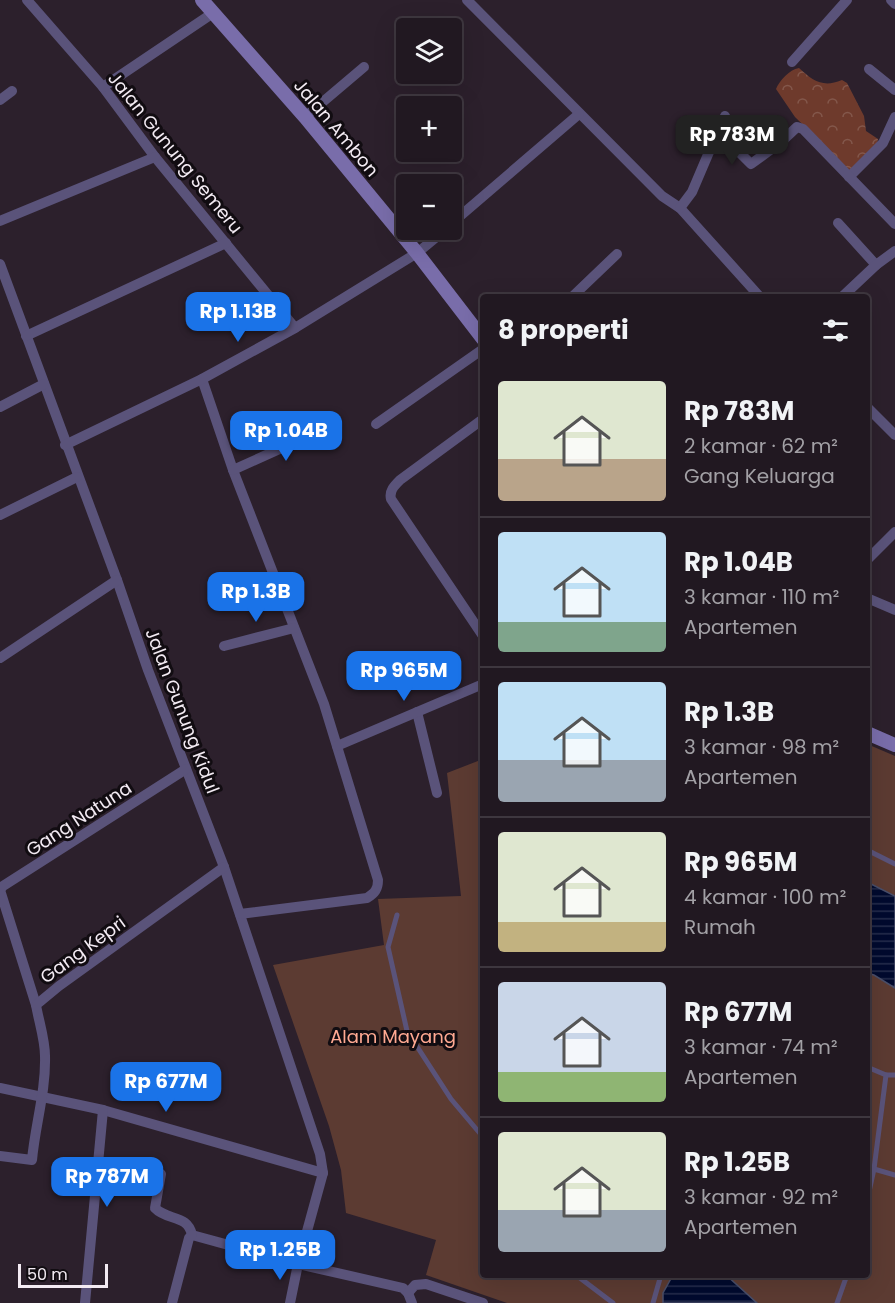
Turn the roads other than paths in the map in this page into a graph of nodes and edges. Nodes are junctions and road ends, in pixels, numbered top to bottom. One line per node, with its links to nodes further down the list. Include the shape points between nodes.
1 (27, 0): 11 (street, Jalan Gunung Semeru)
2 (202, 0): 7 (street, Jalan Ambon)
3 (467, 0): 15 (street)
4 (847, 0): 8 (street)
5 (891, 0): 6 (street)
6 (895, 4)
7 (213, 14): 11 (street); 17 (street, Jalan Ambon)
8 (792, 62)
9 (364, 68): 17 (street)
10 (870, 69): 12 (street)
11 (103, 87): 20 (street, Jalan Gunung Semeru)
12 (895, 90)
13 (12, 91): 14 (street)
14 (0, 100)
15 (579, 114): 22 (street, via 662,196); 23 (street)
16 (725, 116): 19 (street)
17 (305, 117): 30 (street, Jalan Ambon)
18 (895, 117): 21 (street, via 883,143)
19 (718, 131): 21 (street, via 750,164 797,127 803,129); 22 (street, via 692,192)
20 (155, 158): 24 (street); 28 (street, Jalan Gunung Semeru)
21 (849, 177): 26 (street)
22 (680, 208): 35 (street)
23 (462, 215)
24 (0, 221)
25 (838, 223): 33 (street)
26 (895, 224)
27 (432, 240): 30 (street)
28 (226, 243): 37 (street, Jalan Gunung Semeru); 39 (street)
29 (895, 251): 33 (street)
30 (417, 253): 37 (street); 38 (street, Jalan Ambon)
31 (617, 254): 34 (street)
32 (0, 264): 39 (street, Jalan Gunung Kidul)
33 (876, 265): 36 (street)
34 (575, 294)
35 (757, 294)
36 (845, 294)
37 (295, 328): 41 (street)
38 (480, 335)
39 (26, 336): 42 (street, Jalan Gunung Kidul)
40 (480, 351): 46 (street)
41 (202, 379): 49 (street); 50 (street)
42 (44, 384): 43 (street); 49 (street, Jalan Gunung Kidul)
43 (0, 407)
44 (870, 410): 48 (street)
45 (480, 421): 59 (street, via 400,480 390,495)
46 (376, 424)
47 (326, 428): 50 (street)
48 (895, 435)
49 (65, 445): 51 (street, Jalan Gunung Kidul)
50 (233, 470): 58 (street)
51 (77, 477): 52 (street); 55 (street, Jalan Gunung Kidul)
52 (0, 515)
53 (895, 532): 54 (street)
54 (870, 557)
55 (117, 580): 61 (street); 67 (street, Jalan Gunung Kidul)
56 (870, 599): 57 (street)
57 (895, 610)
58 (294, 628): 60 (street); 66 (street)
59 (480, 631)
60 (224, 646)
61 (0, 657)
62 (480, 685): 63 (street)
63 (417, 712): 66 (street); 68 (street)
64 (870, 734): 65 (street)
65 (895, 745)
66 (337, 746): 73 (street, via 378,880 374,894)
67 (186, 768): 71 (street, Jalan Gunung Kidul); 72 (street, Gang Natuna)
68 (437, 794)
69 (870, 852): 70 (lane)
70 (895, 864)
71 (224, 867): 73 (street, Jalan Gunung Kidul); 75 (street, Gang Kepri)
72 (0, 890): 75 (street, Gang Natuna)
73 (240, 914): 87 (street, Jalan Gunung Kidul)
74 (397, 915): 82 (lane, via 388,947 407,1031 450,1099)
75 (36, 1005): 80 (street, Gang Kepri, via 45,1056)
76 (870, 1068): 77 (lane)
77 (886, 1075): 78 (lane); 84 (lane)
78 (895, 1075)
79 (0, 1088): 80 (street)
80 (42, 1096): 81 (street); 85 (street, Gang Kepri, via 32,1160)
81 (103, 1110): 87 (street); 97 (street)
82 (480, 1134)
83 (870, 1148): 84 (lane)
84 (876, 1149): 86 (lane)
85 (0, 1156)
86 (874, 1168): 89 (lane); 90 (lane)
87 (323, 1173): 92 (street)
88 (161, 1174): 91 (street, via 154,1208 185,1221)
89 (895, 1175)
90 (870, 1187)
91 (192, 1235): 92 (street); 98 (street)
92 (298, 1264): 96 (street, via 403,1288); 99 (street)
93 (580, 1278): 101 (lane)
94 (660, 1278): 102 (lane)
95 (845, 1278): 103 (lane)
96 (410, 1298): 100 (street, via 415,1285 426,1284)
97 (85, 1303)
98 (172, 1303)
99 (290, 1303)
100 (483, 1303)
101 (613, 1303)
102 (653, 1303)
103 (837, 1303)

